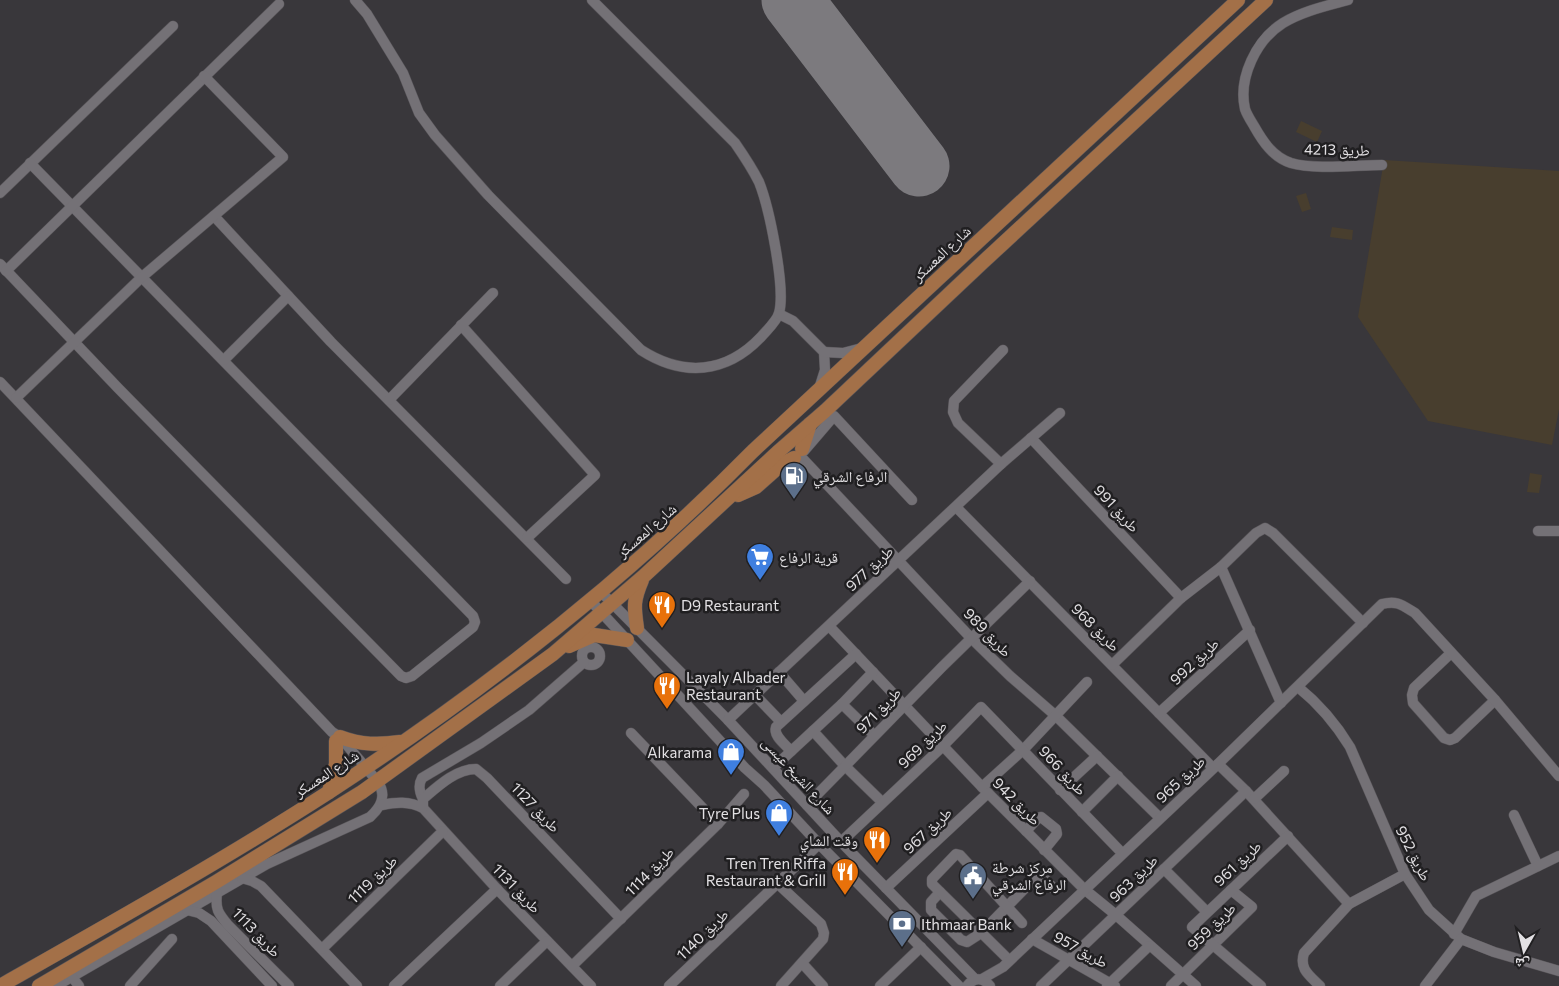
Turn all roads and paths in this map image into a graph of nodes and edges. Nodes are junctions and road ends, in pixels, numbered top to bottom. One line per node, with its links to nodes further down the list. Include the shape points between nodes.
1 (355, 0): 18 (street, via 403,73 419,113 435,135 488,195 641,350 676,367 713,366 735,358 755,343)
2 (592, 0): 18 (street, via 735,143 751,166 770,222 782,292)
3 (1238, 0): 21 (main road, شارع المعسكر)
4 (1266, 0): 30 (main road, شارع المعسكر)
5 (1348, 0): 10 (street, طريق 4213, via 1300,15 1268,36 1248,68 1244,88 1245,110 1275,155 1290,162 1308,166)
6 (279, 4): 8 (street)
7 (173, 26): 9 (street)
8 (204, 76): 12 (street); 13 (street, via 283,157)
9 (30, 164): 11 (street); 12 (street)
10 (1382, 165)
11 (0, 193)
12 (72, 205): 14 (street); 15 (street)
13 (214, 216): 15 (street); 17 (street)
14 (3, 267): 20 (street)
15 (142, 277): 20 (street); 24 (street)
16 (493, 293): 19 (street)
17 (288, 296): 24 (street); 28 (street)
18 (779, 314): 23 (street, via 793,321)
19 (461, 325): 28 (street); 39 (street, via 595,474)
20 (74, 342): 24 (street, via 401,676 412,676 471,630 474,619); 27 (street)
21 (864, 347): 23 (street, via 843,353); 26 (main road, شارع المعسكر)
22 (1003, 350): 33 (street, via 954,401 953,412 958,423)
23 (824, 352): 26 (street, via 825,370)
24 (224, 360)
25 (0, 382): 27 (street)
26 (819, 390): 45 (main road, شارع المعسكر, via 753,450 706,499)
27 (16, 398): 77 (street)
28 (389, 400): 39 (street)
29 (1060, 413): 31 (street, طريق 977)
30 (810, 424): 32 (main road); 34 (main road, شارع المعسكر)
31 (1031, 438): 33 (street, طريق 977); 46 (street, طريق 991)
32 (801, 454): 34 (main road, via 782,464 756,488); 35 (street, via 834,416); 40 (street, طريق 989)
33 (1001, 464): 36 (street, طريق 977)
34 (730, 497): 42 (main road, شارع المعسكر)
35 (912, 500)
36 (956, 507): 40 (street, طريق 977); 44 (street, طريق 968)
37 (1538, 531): 38 (street)
38 (1559, 531)
39 (527, 538): 43 (street)
40 (899, 560): 49 (street, طريق 977); 52 (street, طريق 989)
41 (1221, 568): 46 (street); 48 (street, via 1265,528); 51 (street)
42 (645, 575): 47 (main road, شارع المعسكر); 50 (main road, via 636,595)
43 (566, 579)
44 (1030, 582): 52 (street, طريق 971); 58 (street, طريق 968)
45 (595, 596): 47 (street, شارع الشيخ عيسى); 78 (main road, شارع المعسكر)
46 (1181, 598): 58 (street)
47 (607, 608): 50 (street, شارع الشيخ عيسى); 53 (street, شارع الشيخ عيسى); 55 (main road, شارع المعسكر)
48 (1363, 623): 54 (street, طريق 965, via 1382,604 1400,603 1415,613); 62 (street, طريق 965)
49 (829, 626): 56 (street, طريق 942); 59 (street, طريق 977)
50 (636, 628): 72 (street, شارع الشيخ عيسى)
51 (1250, 630): 66 (street); 70 (street, طريق 992)
52 (971, 638): 68 (street, طريق 971); 71 (street, طريق 989)
53 (627, 640): 55 (main road, via 594,635); 110 (street, شارع الشيخ عيسى)
54 (1451, 653): 64 (street); 64 (street, via 1414,688 1412,695 1413,703 1444,738 1455,738)
55 (553, 654): 92 (main road, شارع المعسكر)
56 (856, 654): 60 (street, طريق 942); 65 (street)
57 (584, 662): 82 (street, via 529,710)
58 (1112, 664): 70 (street, طريق 968)
59 (779, 672): 63 (street, طريق 977); 65 (street)
60 (873, 672): 67 (street); 68 (street, طريق 942)
61 (1087, 682): 71 (street, طريق 967)
62 (1298, 687): 66 (street, طريق 965); 117 (street, طريق 952, via 1334,723 1350,747)
63 (755, 694): 72 (street, طريق 977); 73 (street)
64 (1495, 700): 91 (street)
65 (804, 701): 73 (street)
66 (1281, 703): 85 (street, طريق 965)
67 (842, 704): 74 (street); 76 (street)
68 (904, 706): 76 (street, طريق 971); 79 (street, طريق 942)
69 (981, 707): 79 (street, طريق 969); 80 (street, طريق 966)
70 (1159, 713): 85 (street, طريق 968)
71 (1056, 716): 80 (street, طريق 967); 83 (street, طريق 989)
72 (728, 720): 87 (street, شارع الشيخ عيسى)
73 (781, 722): 81 (street, via 776,727 776,734)
74 (813, 731): 81 (street); 84 (street)
75 (631, 733): 105 (street)
76 (874, 735): 84 (street, طريق 971)
77 (336, 737): 78 (main road, via 368,744); 88 (street); 95 (main road, via 335,768)
78 (404, 742): 88 (main road, شارع المعسكر)
79 (943, 746): 93 (street, طريق 942); 98 (street, طريق 969)
80 (1024, 749): 93 (street, طريق 967); 94 (street, طريق 966)
81 (791, 751): 87 (street)
82 (462, 754): 86 (street, طريق 1127); 99 (street, via 422,778 419,788)
83 (1097, 756): 90 (street, طريق 989); 94 (street)
84 (845, 766): 98 (street); 101 (street, طريق 971)
85 (1215, 766): 97 (street); 104 (street, طريق 965)
86 (476, 768): 99 (street, via 458,772); 133 (street, طريق 1127)
87 (773, 768): 101 (street, شارع الشيخ عيسى)
88 (362, 769): 92 (street); 95 (main road, شارع المعسكر)
89 (1284, 771): 97 (street, طريق 963)
90 (1118, 776): 102 (street); 104 (street, طريق 989)
91 (1559, 776)
92 (375, 784): 100 (street, via 381,787); 157 (main road, شارع المعسكر)
93 (985, 790): 107 (street, طريق 942); 120 (street, طريق 967)
94 (1060, 790): 102 (street, طريق 966)
95 (329, 792): 156 (main road, شارع المعسكر, via 183,881)
96 (744, 794): 105 (street, طريق 1114)
97 (1250, 795): 108 (street); 116 (street, طريق 963)
98 (882, 802): 109 (street, طريق 969)
99 (423, 803): 100 (street); 106 (street, طريق 1131)
100 (382, 805): 114 (street, via 370,817)
101 (807, 805): 109 (street, شارع الشيخ عيسى)
102 (1082, 812): 112 (street, طريق 966)
103 (1514, 815): 115 (street)
104 (1160, 818): 112 (street, طريق 965)
105 (718, 824): 133 (street, طريق 1114)
106 (443, 831): 121 (street, طريق 1131); 143 (street, طريق 1119)
107 (1026, 831): 111 (street, طريق 942); 111 (street, via 1041,817 1056,829 1057,834)
108 (1288, 836): 125 (street, طريق 961); 128 (street)
109 (841, 842): 120 (street, شارع الشيخ عيسى)
110 (819, 844): 119 (street, طريق 1140); 142 (street, شارع الشيخ عيسى)
111 (1044, 850): 123 (street, طريق 942)
112 (1122, 853): 123 (street, طريق 965)
113 (1559, 856): 115 (street)
114 (267, 864): 118 (street); 124 (street, via 263,879)
115 (1538, 866): 136 (street, via 1476,896)
116 (1164, 869): 131 (street); 132 (street, طريق 963)
117 (1405, 874): 128 (street); 136 (street, طريق 952, via 1429,910)
118 (242, 878): 124 (street, via 257,883); 127 (street)
119 (777, 884): 145 (street, via 821,924 824,933 823,940); 166 (street, طريق 1140)
120 (886, 888): 152 (street, شارع الشيخ عيسى)
121 (497, 889): 139 (street, طريق 1131); 163 (street)
122 (1054, 889): 129 (street, via 1042,876 1037,876)
123 (1084, 889): 132 (street, طريق 942); 138 (street, طريق 965)
124 (265, 890): 143 (street)
125 (1231, 890): 131 (street, طريق 961); 140 (street, طريق 959, via 1252,908)
126 (940, 892): 129 (street, via 932,884 932,879 956,854); 135 (street); 135 (street, via 931,902 930,910 961,940 967,942)
127 (217, 893): 130 (street); 149 (street, طريق 1113, via 216,906 220,915)
128 (1349, 904): 155 (street, via 1304,952 1301,961)
129 (1007, 907): 134 (street); 135 (street)
130 (187, 910): 151 (street); 153 (street, طريق 1113, via 211,921)
131 (1207, 912): 140 (street, طريق 961, via 1192,927)
132 (1116, 915): 141 (street, طريق 942); 144 (street, طريق 963)
133 (622, 920): 147 (street, طريق 1114)
134 (1022, 923)
135 (981, 933): 146 (street)
136 (1458, 936): 148 (street, طريق 952, via 1494,952); 176 (street)
137 (172, 938): 160 (street)
138 (1032, 939): 144 (street, طريق 957); 146 (street, طريق 965)
139 (547, 941): 147 (street, طريق 1131); 164 (street)
140 (1212, 945): 150 (street, طريق 959); 175 (street)
141 (1149, 946): 150 (street, طريق 942); 154 (street)
142 (921, 947): 169 (street); 170 (street, شارع الشيخ عيسى)
143 (322, 949): 162 (street)
144 (1069, 959): 154 (street, طريق 957); 172 (street, طريق 963)
145 (802, 963): 167 (street); 168 (street)
146 (1006, 964): 152 (street, طريق 965); 171 (street, طريق 965)
147 (572, 966): 165 (street, طريق 1131)
148 (1559, 971)
149 (277, 974): 153 (street); 161 (street, طريق 1113)
150 (1182, 975): 173 (street, طريق 959); 174 (street, طريق 942)
151 (72, 977): 158 (street); 159 (street)
152 (975, 982): 171 (street, شارع الشيخ عيسى)
153 (269, 985)
154 (1111, 985)
155 (1316, 985)
156 (0, 986)
157 (39, 986)
158 (56, 986)
159 (79, 986)
160 (130, 986)
161 (289, 986)
162 (357, 986)
163 (394, 986)
164 (500, 986)
165 (591, 986)
166 (669, 986)
167 (781, 986)
168 (823, 986)
169 (880, 986)
170 (959, 986)
171 (992, 986)
172 (1041, 986)
173 (1171, 986)
174 (1196, 986)
175 (1261, 986)
176 (1425, 986)

